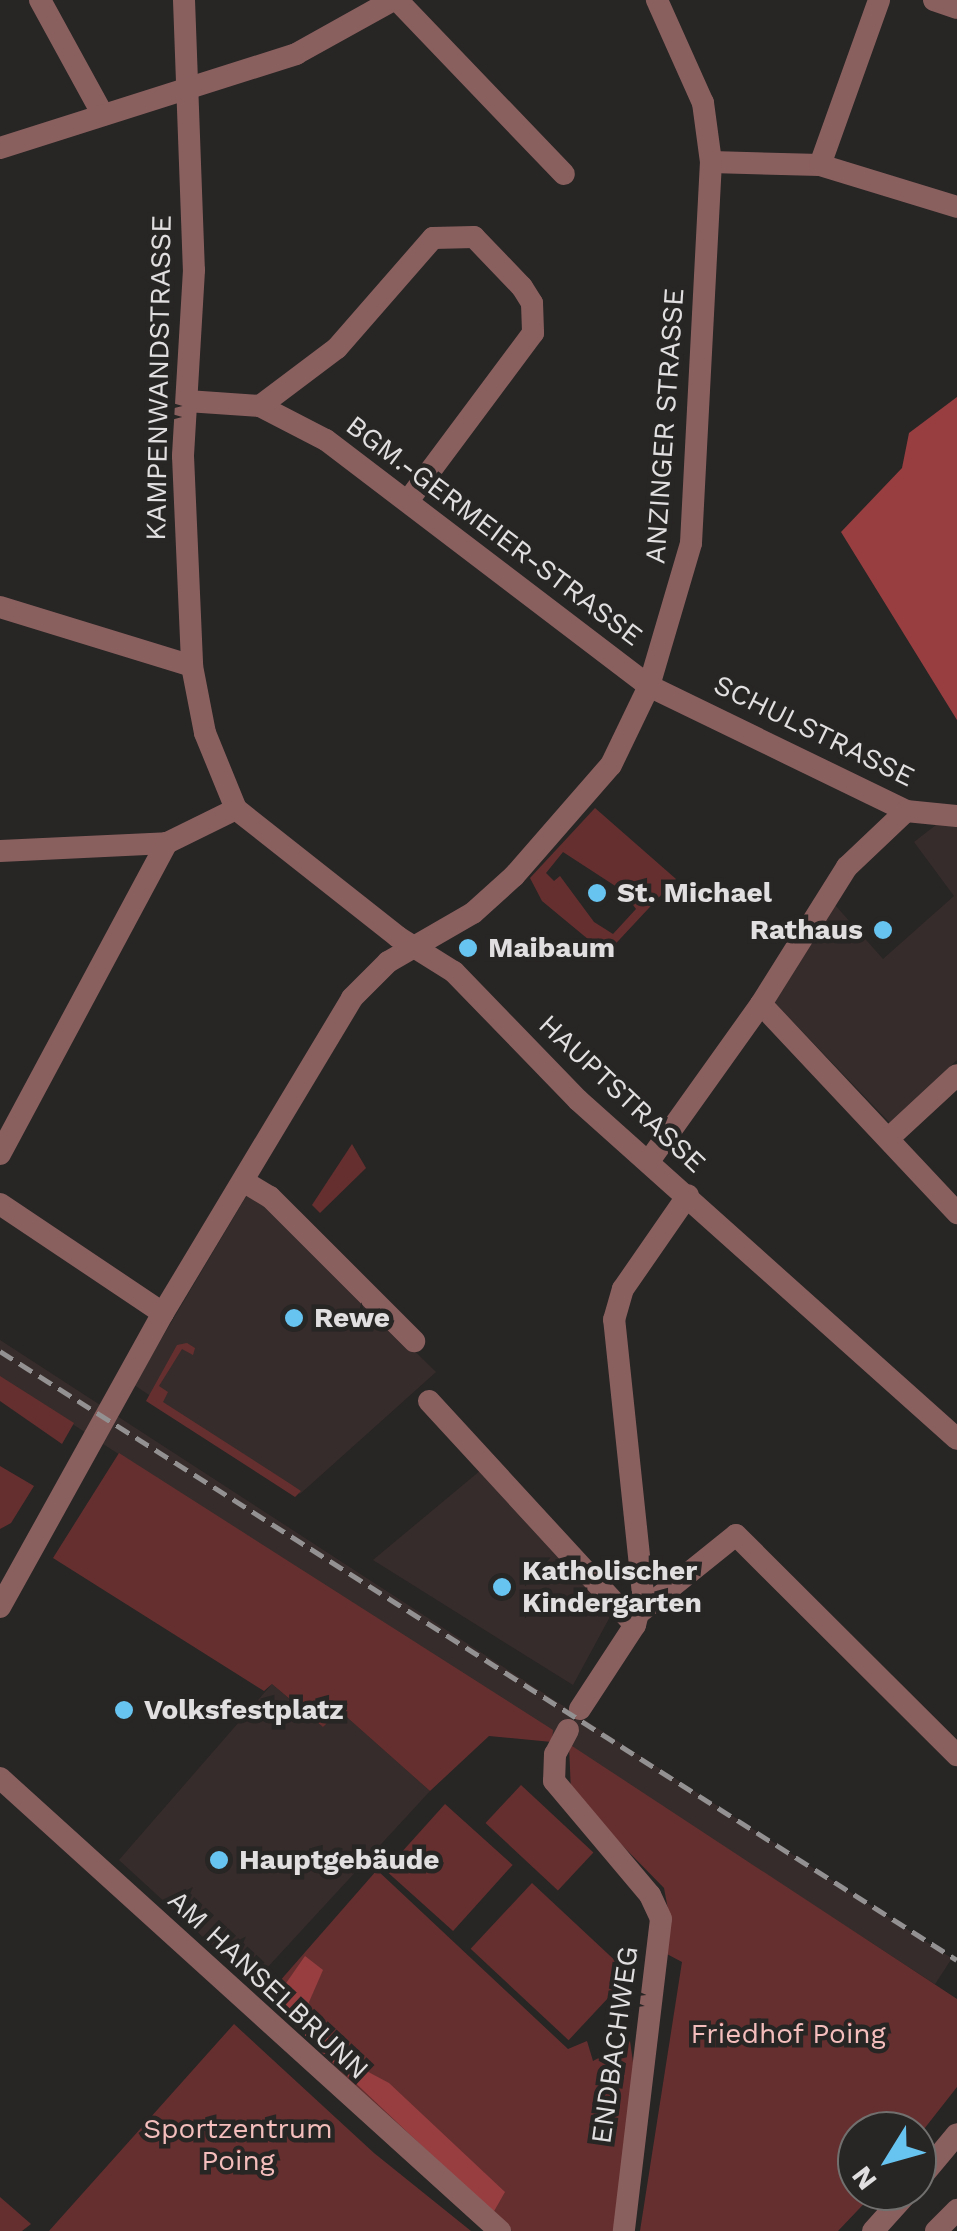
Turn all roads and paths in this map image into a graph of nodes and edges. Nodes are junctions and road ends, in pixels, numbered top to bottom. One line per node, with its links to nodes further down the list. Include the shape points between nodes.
1 (40, 0): 9 (street)
2 (184, 0): 8 (street, KAMPENWANDSTRASSE)
3 (395, 0): 8 (street, via 296,54); 13 (street)
4 (656, 0): 11 (street, ANZINGER STRASSE, via 703,103)
5 (880, 0): 12 (street)
6 (934, 0): 7 (street)
7 (957, 8)
8 (186, 94): 9 (street); 15 (street, KAMPENWANDSTRASSE, via 194,270)
9 (102, 115): 10 (street)
10 (0, 148)
11 (711, 162): 12 (street); 20 (street, ANZINGER STRASSE, via 692,543)
12 (820, 165): 14 (street)
13 (564, 174)
14 (957, 206)
15 (187, 400): 16 (street, BGM.-GERMEIER-STRASSE); 19 (street, KAMPENWANDSTRASSE, via 182,456)
16 (260, 406): 17 (street, BGM.-GERMEIER-STRASSE, via 326,440); 17 (street, via 336,348 434,238 474,237 522,286 532,303 532,332)
17 (408, 501): 20 (street, BGM.-GERMEIER-STRASSE)
18 (0, 606): 19 (street)
19 (192, 666): 21 (street, KAMPENWANDSTRASSE, via 200,714)
20 (649, 686): 22 (street, SCHULSTRASSE); 26 (street, ANZINGER STRASSE, via 611,765 579,806 473,912)
21 (236, 809): 24 (street); 26 (street, HAUPTSTRASSE)
22 (906, 811): 23 (street, SCHULSTRASSE); 27 (street, via 847,868)
23 (957, 816)
24 (167, 842): 25 (street); 30 (street)
25 (0, 851)
26 (417, 945): 31 (street, HAUPTSTRASSE, via 454,972); 32 (street, via 388,962 352,998)
27 (761, 1004): 29 (street); 31 (street)
28 (957, 1075): 29 (street)
29 (890, 1137): 35 (street)
30 (0, 1154)
31 (649, 1162): 33 (street, HAUPTSTRASSE)
32 (243, 1181): 36 (street); 37 (street, via 270,1197)
33 (688, 1196): 39 (street, HAUPTSTRASSE); 43 (street, via 622,1289 614,1320 643,1594)
34 (0, 1204): 36 (street)
35 (957, 1213)
36 (163, 1313): 40 (street)
37 (414, 1342)
38 (429, 1401): 43 (street)
39 (956, 1436)
40 (10, 1558): 41 (street); 42 (street)
41 (0, 1588)
42 (0, 1607)
43 (637, 1619): 44 (street, via 736,1535); 51 (street, ENDBACHWEG, via 555,1754 554,1781 650,1894 662,1919)
44 (957, 1755)
45 (0, 1778): 50 (street, AM HANSELBRUNN)
46 (957, 2134): 47 (street)
47 (937, 2158)
48 (957, 2210): 53 (street)
49 (892, 2211): 52 (street)
50 (500, 2231)
51 (624, 2231)
52 (874, 2231)
53 (936, 2231)

